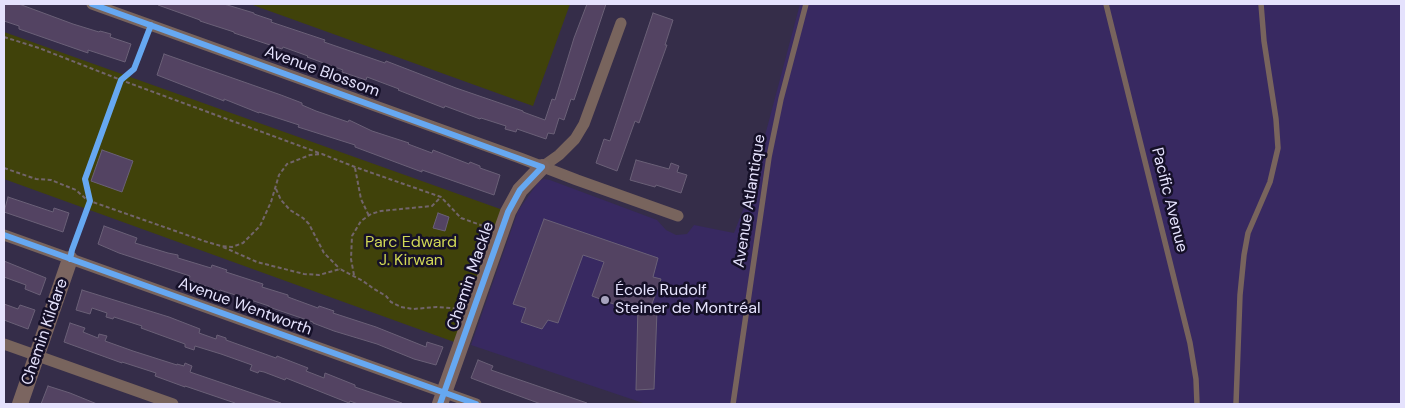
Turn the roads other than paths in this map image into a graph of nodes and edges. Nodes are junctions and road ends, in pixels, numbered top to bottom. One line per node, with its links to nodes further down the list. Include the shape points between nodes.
1 (92, 4): 6 (street, Avenue Blossom)
2 (806, 4): 16 (lane, Avenue Atlantique, via 769,157)
3 (1106, 4): 17 (lane, Pacific Avenue, via 1190,343)
4 (1261, 4): 18 (lane, via 1278,148 1270,182 1248,234 1244,255)
5 (621, 23): 6 (street, Chemin Mackle, via 584,124 559,155)
6 (542, 166): 7 (street, Avenue Blossom); 12 (street, Chemin Mackle, via 520,190 508,212)
7 (678, 216)
8 (4, 235): 9 (street, Avenue Wentworth)
9 (70, 259): 11 (street, Chemin Kildare); 12 (street, Avenue Wentworth)
10 (4, 344): 11 (street)
11 (36, 356): 13 (street, Chemin Kildare); 14 (street)
12 (442, 398): 15 (street, Avenue Wentworth)
13 (20, 404)
14 (173, 404)
15 (476, 404)
16 (733, 404)
17 (1197, 404)
18 (1236, 404)

